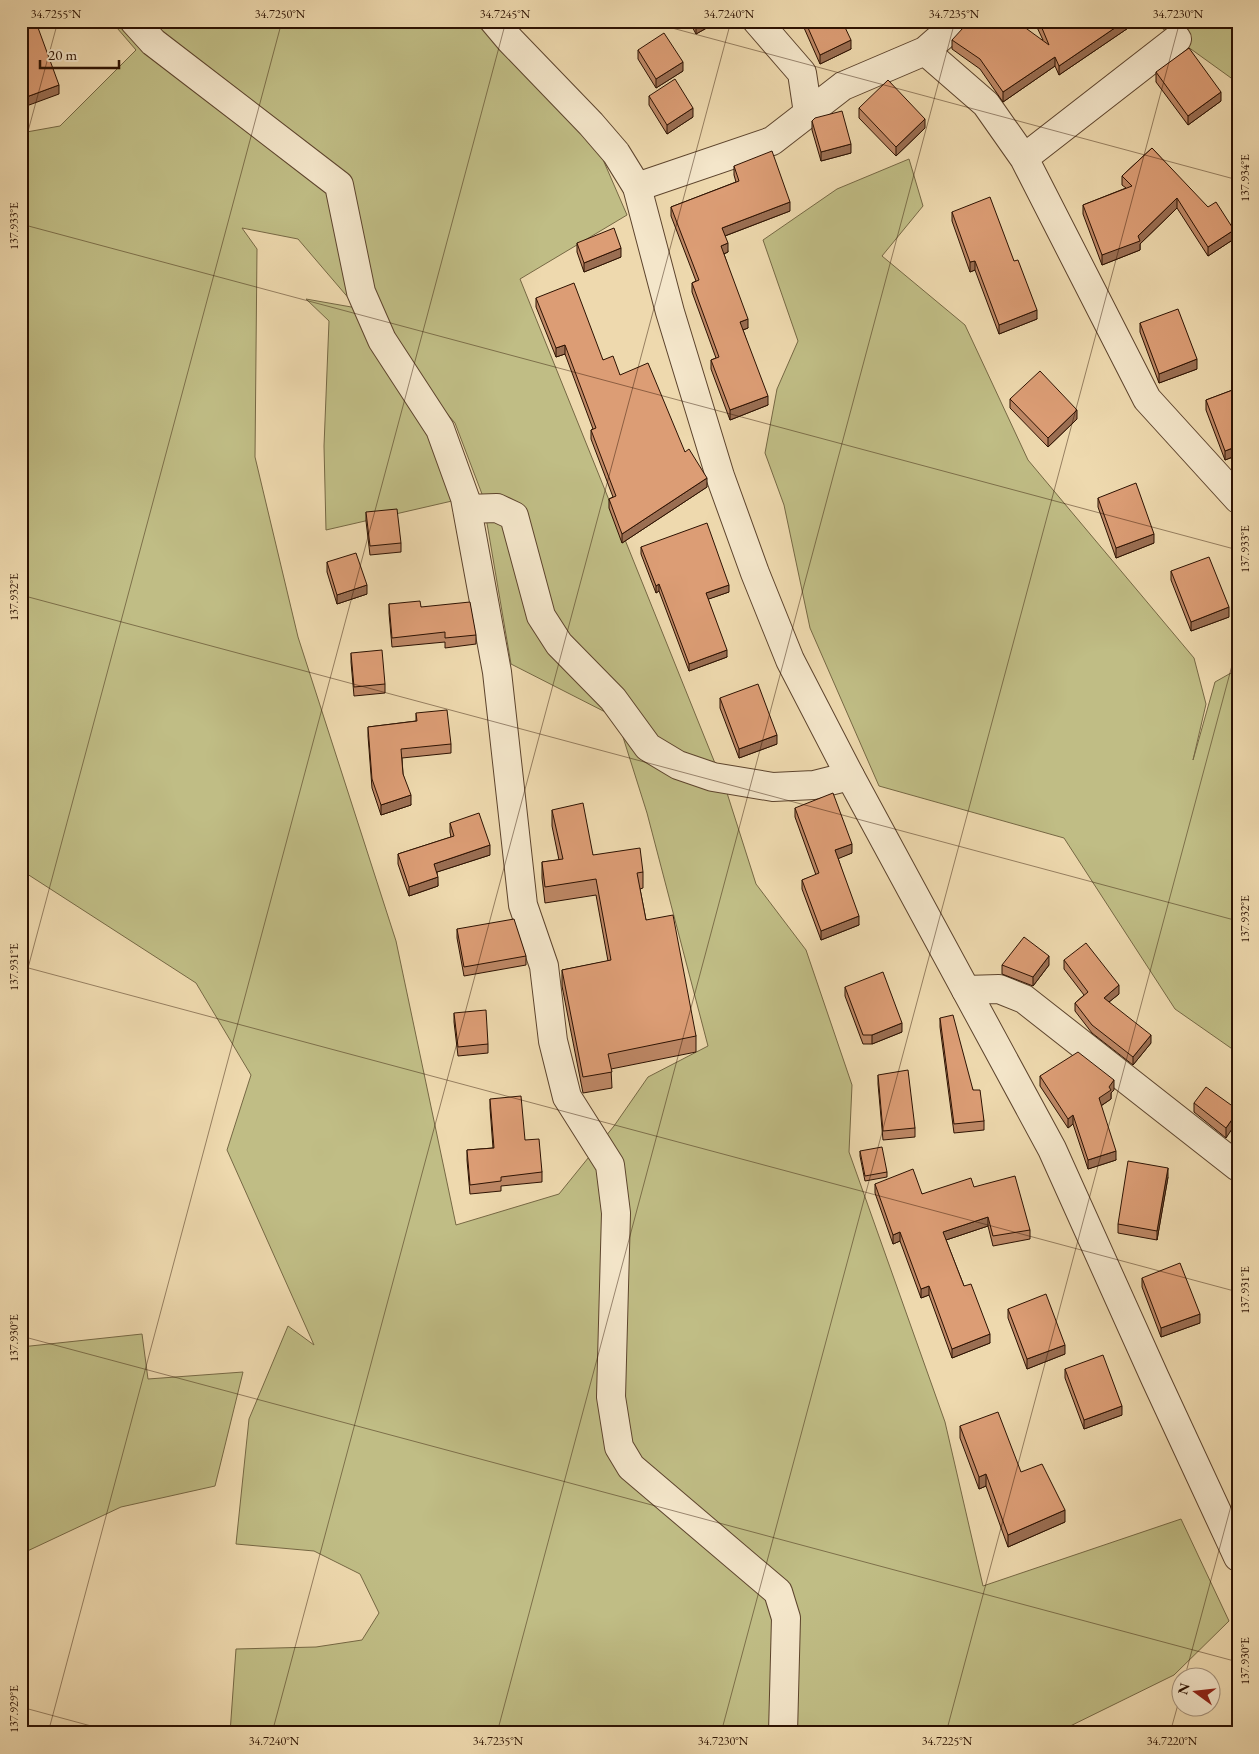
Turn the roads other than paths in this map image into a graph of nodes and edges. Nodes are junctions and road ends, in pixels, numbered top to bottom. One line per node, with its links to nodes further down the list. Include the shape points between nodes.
1 (134, 21): 11 (street, via 153,42 340,185 361,292 382,340 440,429)
2 (494, 21): 9 (street, via 616,153)
3 (757, 21): 7 (street, via 802,73)
4 (953, 21): 6 (street, via 949,30)
5 (1177, 39): 8 (street)
6 (925, 51): 7 (street, via 843,86); 8 (street, via 986,104)
7 (808, 114): 9 (street, via 772,141)
8 (1024, 158): 10 (street, via 1147,399)
9 (636, 187): 12 (street, via 670,312 727,494 790,660)
10 (1238, 498)
11 (467, 509): 12 (street, via 497,508 514,516 541,616 559,644 613,699 648,747 678,765 713,777 773,787 814,785); 16 (street, via 497,672 523,905 544,966 553,1041 567,1098 610,1165 616,1213 611,1397 619,1447 631,1467 778,1592 786,1618)
12 (850, 776): 13 (street)
13 (966, 990): 14 (street, via 999,989 1024,999); 15 (street, via 1052,1149)
14 (1238, 1167)
15 (1238, 1557)
16 (783, 1733)

